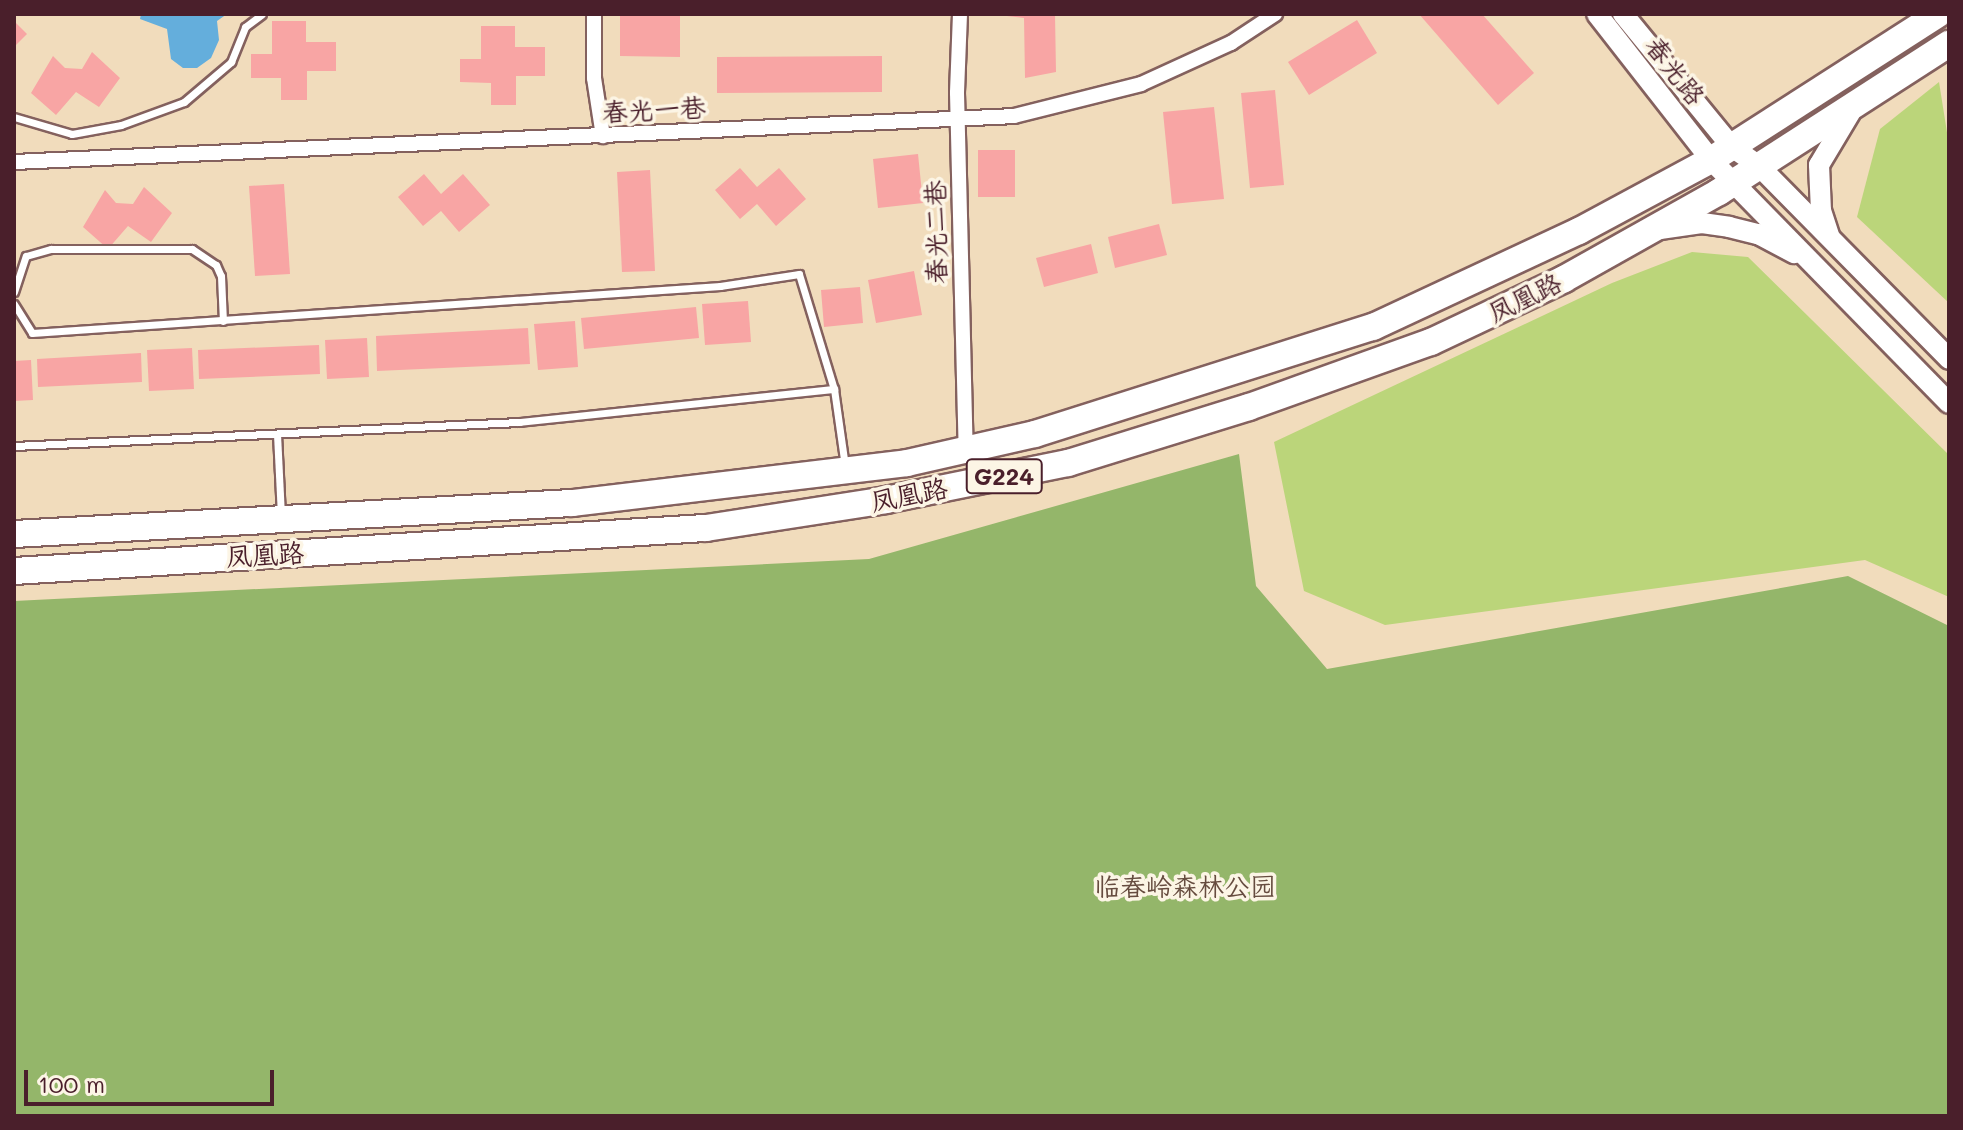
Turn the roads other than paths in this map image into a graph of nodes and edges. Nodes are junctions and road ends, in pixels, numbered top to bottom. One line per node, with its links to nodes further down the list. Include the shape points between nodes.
1 (262, 14): 10 (lane, via 245,27 231,62 184,102 121,125 72,134)
2 (594, 14): 12 (street, via 594,78)
3 (960, 14): 11 (street, 春光二巷)
4 (1275, 14): 11 (street, 春光一巷, via 1231,43 1141,84 1050,110)
5 (1597, 14): 13 (main road, 春光路)
6 (1623, 14): 13 (main road, 春光路)
7 (1938, 14): 13 (highway, 凤凰路 / G224)
8 (1949, 44): 9 (highway, 凤凰路 / G224)
9 (1862, 100): 15 (highway, 凤凰路 / G224); 18 (main road, via 1839,127 1819,165 1821,211)
10 (14, 117)
11 (958, 121): 12 (street, 春光一巷); 28 (street, 春光二巷)
12 (603, 136): 14 (street, 春光一巷)
13 (1721, 154): 15 (main road); 16 (main road); 28 (highway, 凤凰路 / G224, via 1579,231 1373,327 1222,378)
14 (14, 162)
15 (1759, 166): 16 (highway, 凤凰路 / G224); 18 (main road)
16 (1734, 182): 17 (highway, 凤凰路 / G224); 19 (main road)
17 (1648, 232): 19 (main road, via 1702,223 1729,227 1758,234); 32 (highway, 凤凰路 / G224, via 1431,342 1249,407 1038,469 706,528)
18 (1830, 238): 23 (main road)
19 (1806, 259): 25 (main road)
20 (14, 292): 22 (lane, via 26,256 51,249 192,249 216,265 221,276)
21 (14, 304): 22 (lane, via 32,333)
22 (223, 321): 24 (lane, via 720,286 799,274)
23 (1949, 359)
24 (834, 389): 26 (lane, via 519,422); 29 (lane)
25 (1949, 403)
26 (277, 434): 27 (lane); 30 (lane)
27 (14, 446)
28 (966, 450): 29 (highway, 凤凰路 / G224)
29 (846, 472): 30 (highway, 凤凰路 / G224, via 572,503)
30 (281, 516): 31 (highway, 凤凰路 / G224)
31 (14, 534)
32 (14, 571)

